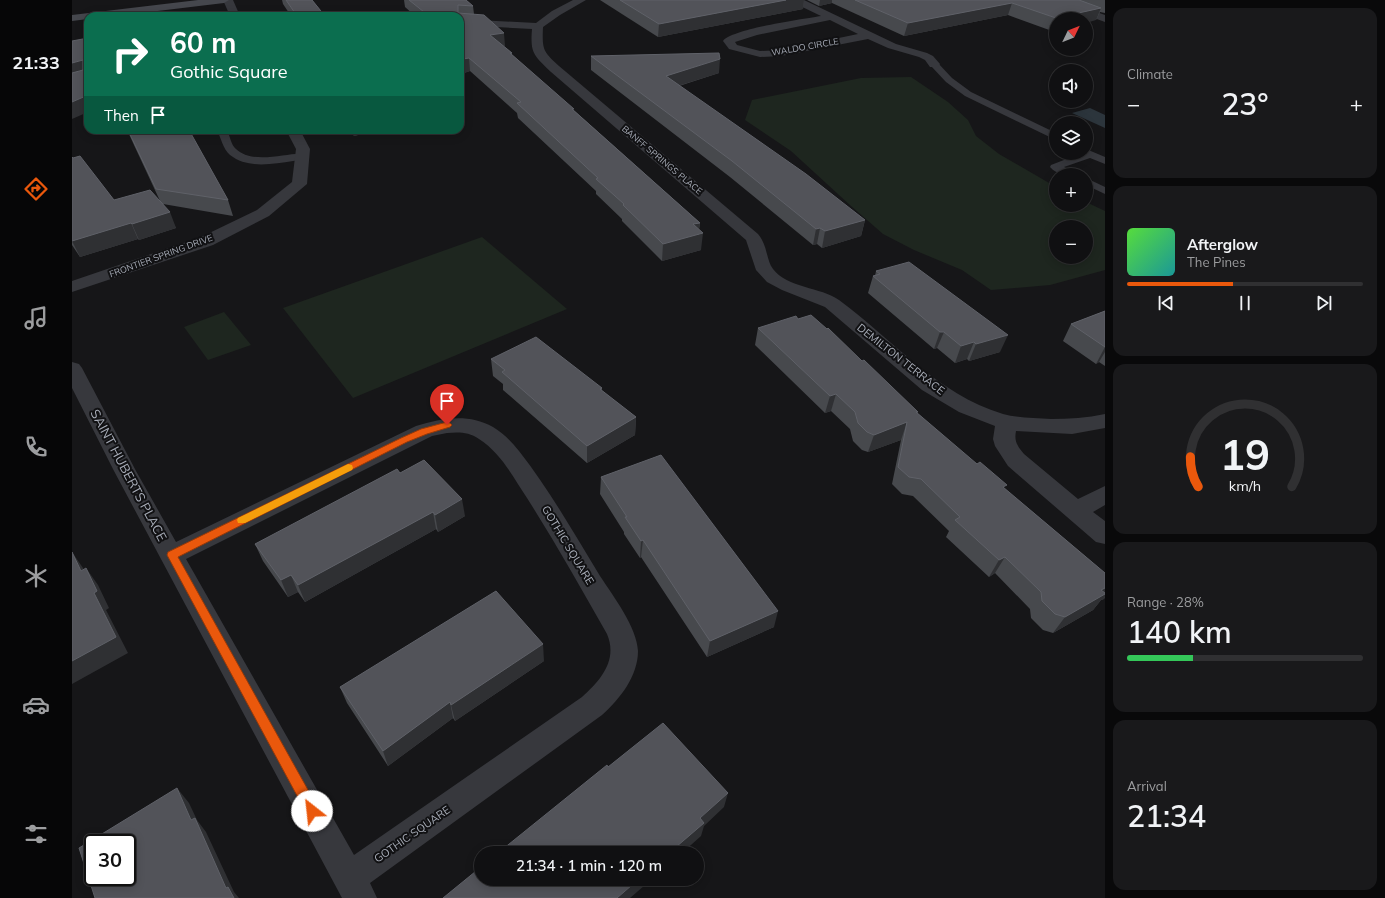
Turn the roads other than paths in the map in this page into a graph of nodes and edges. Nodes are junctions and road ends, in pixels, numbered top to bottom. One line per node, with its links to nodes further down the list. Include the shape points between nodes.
1 (224, 0): 6 (main road)
2 (228, 0): 7 (street)
3 (581, 0): 13 (street)
4 (796, 0): 9 (street)
5 (1054, 0): 11 (street)
6 (123, 12)
7 (234, 12)
8 (84, 17): 10 (main road)
9 (831, 17): 14 (street); 14 (street, WALDO CIRCLE, via 755,32 737,37 730,42 733,47 746,52 781,53)
10 (72, 18)
11 (1105, 19)
12 (464, 22): 13 (street)
13 (538, 26): 27 (street, BANFF SPRINGS PLACE, via 539,53 752,237 757,242 768,274 786,285 820,297)
14 (869, 35): 15 (street, via 892,46 923,55)
15 (934, 64): 18 (lane, via 949,80 968,94)
16 (224, 134): 20 (lane, via 232,152 246,160)
17 (295, 134): 20 (street, FRONTIER SPRING DRIVE, via 303,149)
18 (1049, 134)
19 (1093, 155): 22 (lane)
20 (302, 156): 26 (street, FRONTIER SPRING DRIVE, via 299,184 263,213 206,241)
21 (1072, 160): 23 (lane, via 1055,167)
22 (1105, 161)
23 (1057, 168)
24 (1093, 185): 25 (lane)
25 (1105, 191)
26 (72, 287)
27 (839, 310): 30 (street, DEMILTON TERRACE, via 936,389 971,408)
28 (72, 368): 34 (street, SAINT HUBERTS PLACE)
29 (1105, 421): 30 (street, DEMILTON TERRACE, via 1078,426)
30 (1006, 422): 32 (street, via 1003,442 1008,451)
31 (1105, 495): 32 (street)
32 (1076, 510): 33 (street)
33 (1105, 535)
34 (172, 555): 35 (street, SAINT HUBERTS PLACE); 35 (street, GOTHIC SQUARE, via 424,431 447,425 473,427 486,432 505,449 516,464 554,519 617,627 623,640 624,654 621,668 612,686 602,697)
35 (354, 888)

